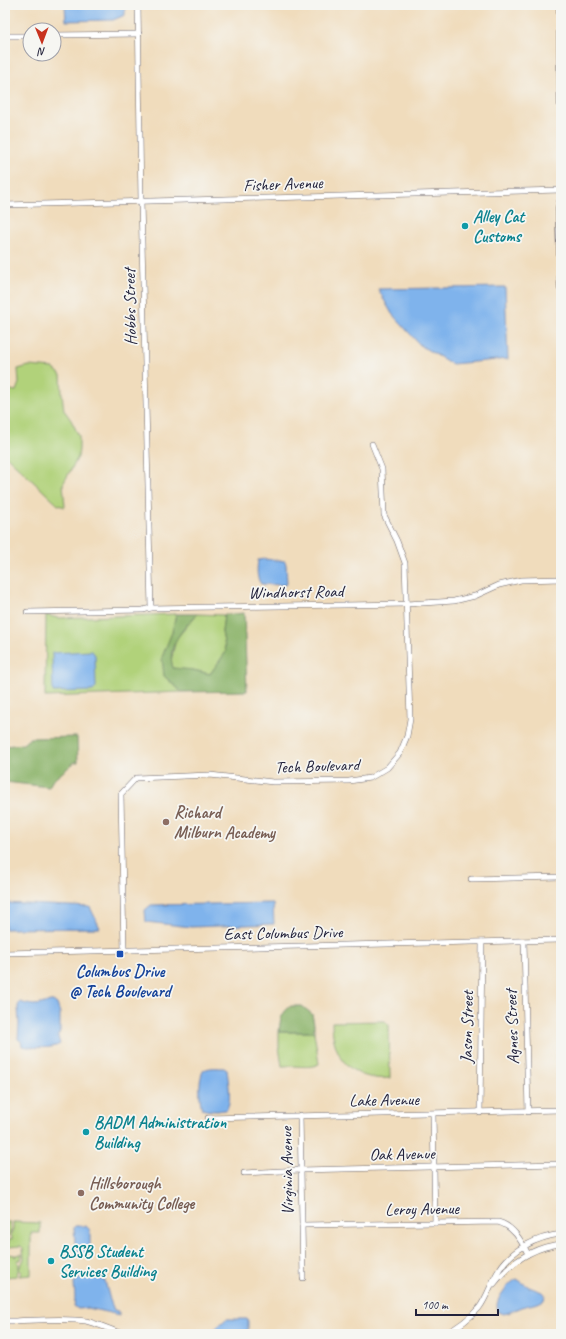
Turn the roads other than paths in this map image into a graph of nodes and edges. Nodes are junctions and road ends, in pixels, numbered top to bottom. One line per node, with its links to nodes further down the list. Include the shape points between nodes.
1 (138, 5): 3 (street, Hobbs Street)
2 (560, 5): 7 (street)
3 (139, 34): 6 (street); 10 (street, Hobbs Street)
4 (5, 36): 5 (street)
5 (22, 36)
6 (62, 36)
7 (561, 108)
8 (561, 190): 10 (street, Fisher Avenue)
9 (561, 200): 12 (street)
10 (141, 202): 11 (street, Fisher Avenue); 16 (street, Hobbs Street)
11 (5, 205)
12 (561, 288)
13 (372, 444): 15 (street, Tech Boulevard, via 382,469 384,515 405,563)
14 (561, 580): 15 (street, Windhorst Road, via 521,580 454,601)
15 (407, 604): 16 (street, Windhorst Road); 23 (street, Tech Boulevard, via 410,719 400,753 387,768 370,778 349,781 273,782 210,776 136,778 121,794)
16 (151, 608): 17 (street, Windhorst Road)
17 (27, 612)
18 (561, 877): 19 (street)
19 (471, 879)
20 (561, 940): 21 (street, East Columbus Drive)
21 (524, 941): 22 (street, East Columbus Drive); 26 (street, Agnes Street)
22 (482, 942): 23 (street, East Columbus Drive); 27 (street, Jason Street)
23 (124, 951): 24 (street, East Columbus Drive)
24 (5, 954)
25 (561, 1110): 26 (street, Lake Avenue)
26 (528, 1112): 27 (street, Lake Avenue)
27 (480, 1113): 28 (street, Lake Avenue)
28 (433, 1114): 29 (street, Lake Avenue); 32 (street)
29 (300, 1115): 30 (street, Lake Avenue); 33 (street, Virginia Avenue)
30 (208, 1118)
31 (561, 1164): 32 (street, Oak Avenue)
32 (434, 1167): 33 (street, Oak Avenue); 35 (street)
33 (300, 1170): 34 (street, Oak Avenue); 36 (street, Virginia Avenue)
34 (244, 1173)
35 (435, 1223): 36 (street, Leroy Avenue); 39 (street, Leroy Avenue, via 498,1222 512,1229)
36 (302, 1225): 41 (street, Virginia Avenue)
37 (561, 1234): 39 (street, via 545,1237)
38 (561, 1244): 40 (street)
39 (524, 1246): 40 (street, Leroy Avenue); 42 (street, via 498,1270)
40 (528, 1254): 42 (street, via 508,1268)
41 (303, 1278)
42 (488, 1291): 45 (street, via 472,1315)
43 (5, 1321): 44 (street, via 85,1321)
44 (122, 1334)
45 (445, 1334)

